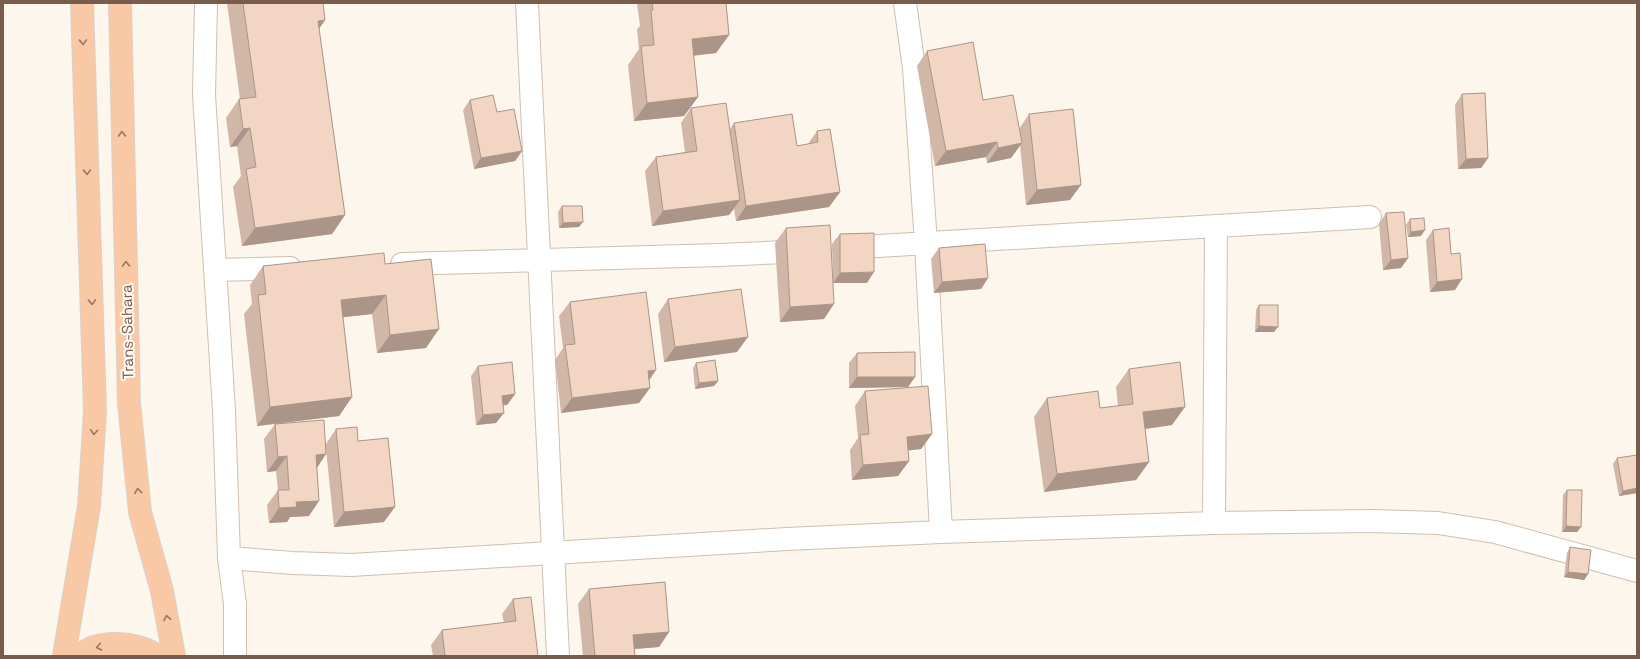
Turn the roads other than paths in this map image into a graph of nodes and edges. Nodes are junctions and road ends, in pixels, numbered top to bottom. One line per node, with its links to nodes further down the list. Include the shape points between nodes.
1 (82, 3): 18 (highway, one-way to 18, via 95,411 89,506)
2 (120, 3): 21 (highway, Trans-Sahara, one-way to 2, via 162,591 140,512 129,403)
3 (206, 3): 12 (street, via 204,95)
4 (527, 3): 9 (street)
5 (905, 3): 8 (street, via 914,68)
6 (1370, 218): 7 (street)
7 (1216, 226): 8 (street); 13 (street)
8 (926, 244): 9 (street, via 720,255); 14 (street)
9 (540, 260): 10 (street); 15 (street)
10 (382, 265)
11 (310, 267): 12 (street)
12 (215, 270): 16 (street, via 224,410)
13 (1214, 522): 14 (street); 17 (street, via 1438,522 1495,532)
14 (940, 532): 15 (street)
15 (553, 553): 16 (street, via 351,566); 23 (street)
16 (229, 558): 22 (street, via 235,604)
17 (1637, 571)
18 (64, 656)
19 (78, 656): 20 (highway, one-way to 19, via 148,650 122,644 95,647)
20 (157, 656)
21 (174, 656)
22 (236, 656)
23 (558, 656)

